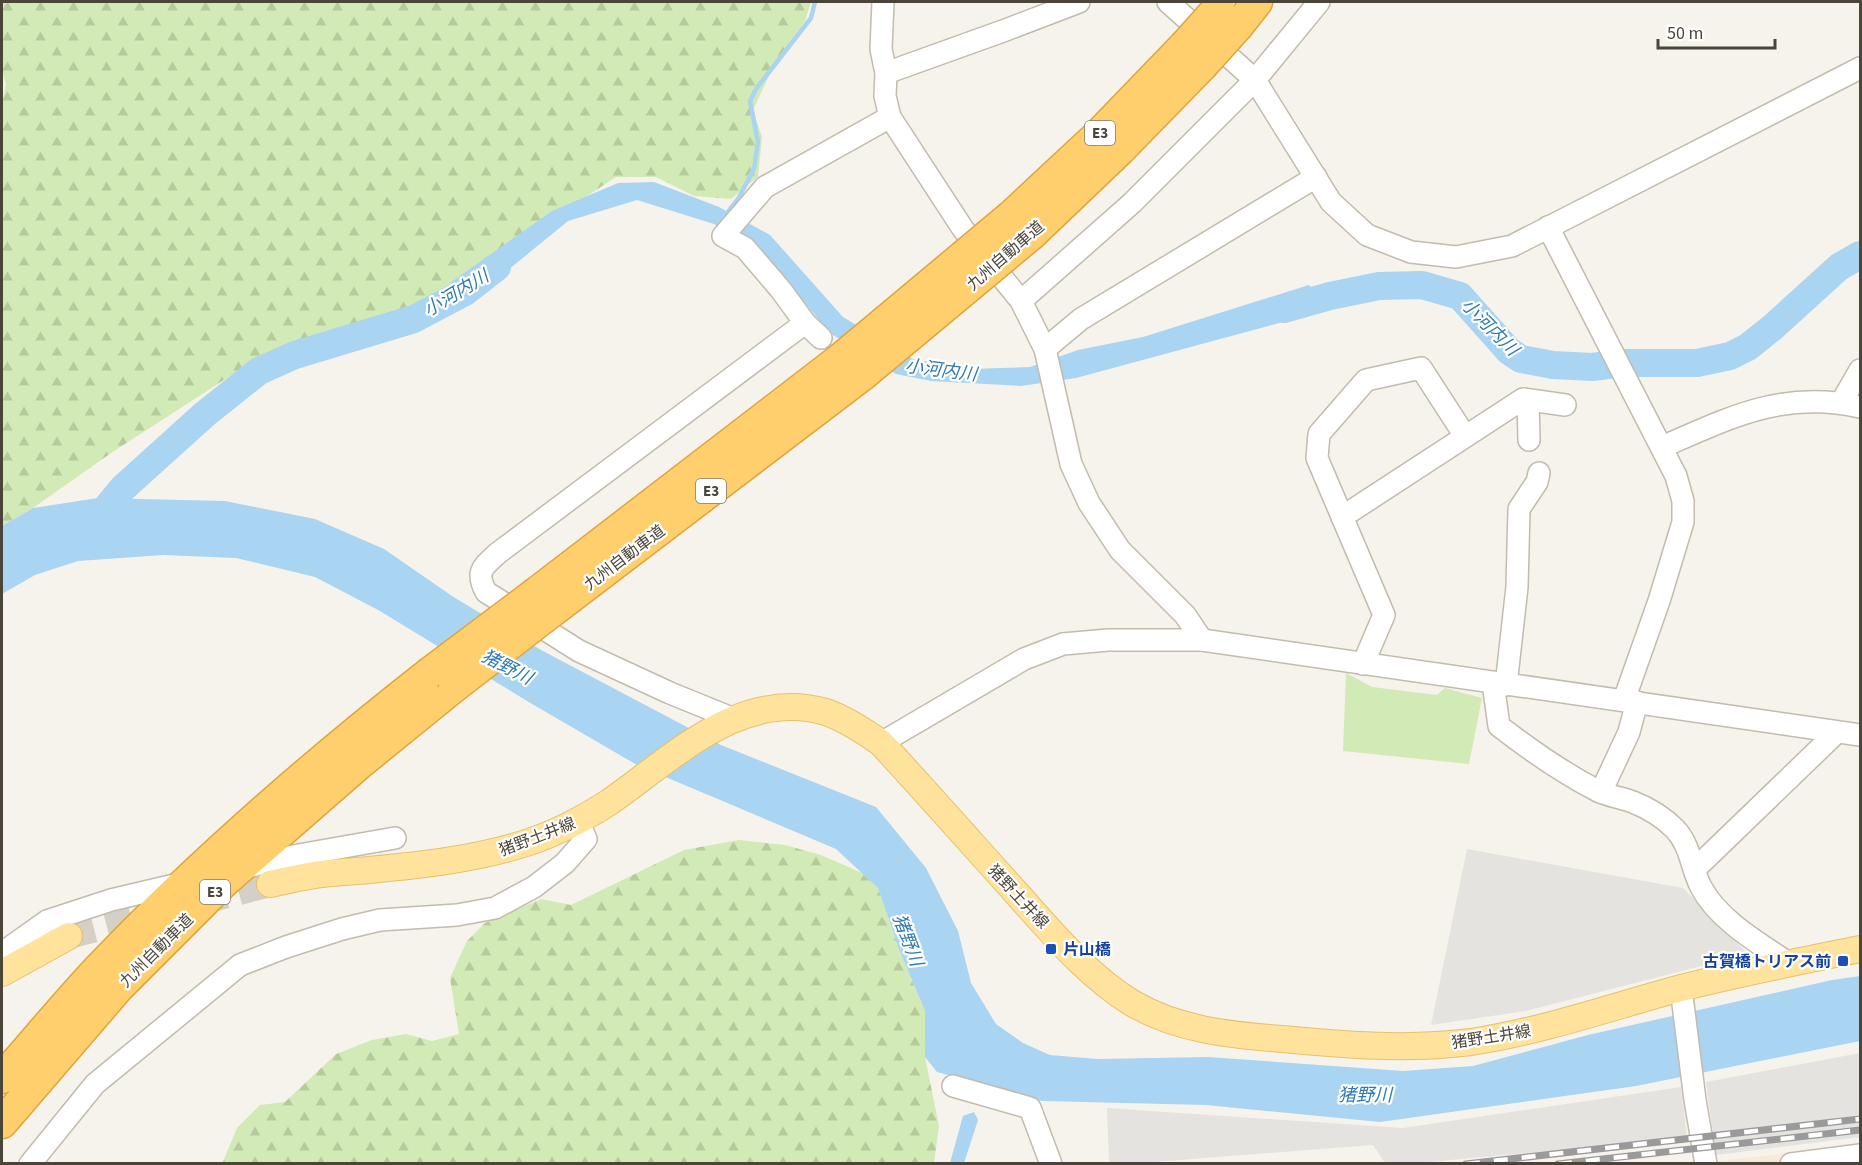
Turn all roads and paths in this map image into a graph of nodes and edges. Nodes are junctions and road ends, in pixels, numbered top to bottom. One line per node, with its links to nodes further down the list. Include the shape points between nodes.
1 (883, 2): 8 (street, via 881,49)
2 (1079, 2): 8 (street)
3 (1168, 2): 9 (street)
4 (1257, 2): 6 (highway, 九州自動車道 / E3)
5 (1318, 2): 9 (street)
6 (1226, 11): 16 (highway, 九州自動車道 / E3, bridge, via 1120,150)
7 (1860, 68): 12 (street)
8 (886, 73): 10 (street, via 885,96)
9 (1255, 80): 11 (street); 13 (street, via 1132,203)
10 (890, 117): 13 (street, via 963,229); 14 (street, via 765,187 723,236 745,248)
11 (1316, 177): 12 (street, via 1331,202 1367,235 1412,252 1456,257 1512,246); 15 (street, via 1081,319)
12 (1548, 227): 23 (street)
13 (1021, 301): 15 (street)
14 (805, 323): 16 (street); 31 (street, via 482,567 480,580 486,592 579,651)
15 (1045, 349): 26 (street, via 1071,464 1089,503 1120,550 1185,615)
16 (842, 357): 28 (highway, 九州自動車道 / E3, bridge)
17 (1860, 370): 20 (street)
18 (1528, 400): 19 (street); 21 (street, via 1523,399); 22 (street)
19 (1565, 405)
20 (1851, 405): 23 (street, via 1804,401 1736,414)
21 (1465, 436): 25 (street); 25 (street, via 1421,368 1366,380 1319,434 1317,458)
22 (1529, 440)
23 (1662, 447): 30 (street, via 1683,501 1683,522)
24 (1539, 473): 29 (street, via 1519,509 1517,587)
25 (1342, 516): 27 (street, via 1384,615)
26 (1202, 640): 27 (street); 34 (street, via 1063,644 1024,659)
27 (1363, 664): 29 (street)
28 (441, 681): 46 (highway, 九州自動車道 / E3, via 336,746 208,861 99,969); 48 (highway, 九州自動車道 / E3, via 358,765 223,883 119,987)
29 (1499, 684): 30 (street); 35 (street, via 1499,726 1522,745)
30 (1630, 701): 32 (street); 35 (street, via 1629,732)
31 (726, 723): 34 (main road, 猪野土井線, via 753,711 800,708 826,712); 36 (main road, 猪野土井線)
32 (1837, 732): 33 (street); 38 (street)
33 (1860, 735)
34 (881, 743): 45 (main road, 猪野土井線, via 1086,967 1132,1002 1180,1024 1226,1034 1295,1041 1427,1046 1468,1042)
35 (1601, 792): 38 (street, via 1633,802 1664,820 1686,843)
36 (578, 821): 39 (main road, 猪野土井線, via 529,843 491,854); 50 (street, via 586,839 565,863 534,887 495,908 457,915 380,920 286,947 240,965 94,1084)
37 (395, 838): 42 (street, via 292,856 111,900 47,921)
38 (1695, 869): 43 (street, via 1700,886 1717,907 1747,936)
39 (270, 884)
40 (69, 936): 44 (main road)
41 (1860, 949): 43 (main road, 猪野土井線)
42 (2, 953)
43 (1790, 964): 45 (main road, 猪野土井線)
44 (2, 973)
45 (1683, 999): 52 (street)
46 (2, 1078)
47 (953, 1086): 51 (street, via 1030,1108)
48 (2, 1123)
49 (1860, 1155): 53 (street)
50 (30, 1164)
51 (1051, 1164)
52 (1706, 1164)
53 (1791, 1164)

